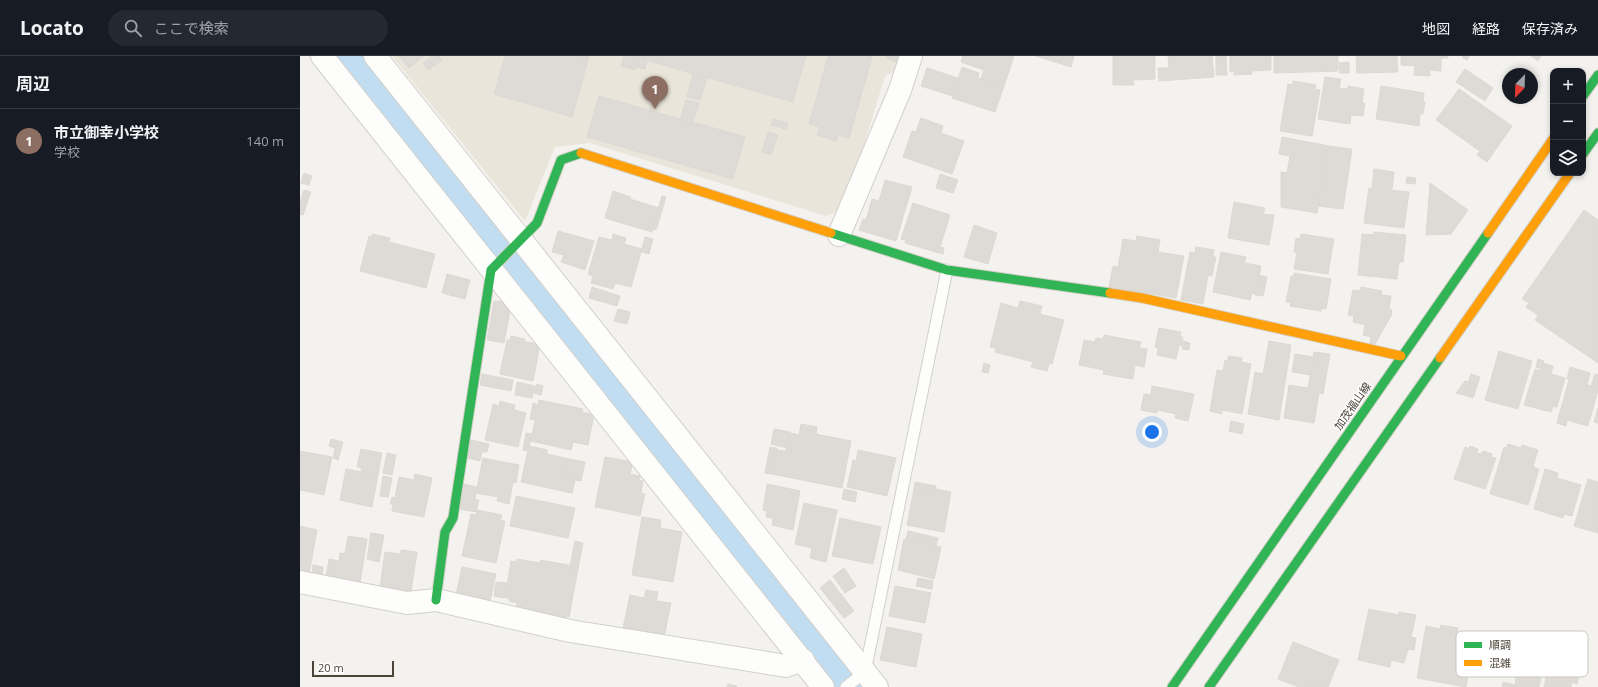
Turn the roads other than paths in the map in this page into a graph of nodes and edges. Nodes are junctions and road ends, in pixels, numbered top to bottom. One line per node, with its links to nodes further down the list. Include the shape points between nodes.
1 (322, 56): 12 (street)
2 (374, 56): 11 (street)
3 (911, 56): 10 (street, via 900,90)
4 (1598, 74): 5 (main road)
5 (1586, 92)
6 (1598, 133): 8 (main road)
7 (1552, 140): 14 (main road, 加茂福山線)
8 (1586, 150)
9 (1568, 176): 22 (main road)
10 (839, 236): 11 (main road, via 579,152 561,160 537,223); 13 (main road)
11 (519, 242): 12 (main road); 18 (street)
12 (494, 267): 16 (main road, via 453,518 445,532); 17 (street)
13 (947, 270): 14 (main road, via 1142,298); 18 (lane)
14 (1401, 356): 21 (main road, 加茂福山線)
15 (300, 582): 16 (street, via 406,603)
16 (436, 600): 17 (street, via 578,632 786,666)
17 (803, 660): 19 (street)
18 (867, 679): 20 (lane)
19 (823, 687)
20 (846, 687)
21 (1172, 687)
22 (1209, 687)

